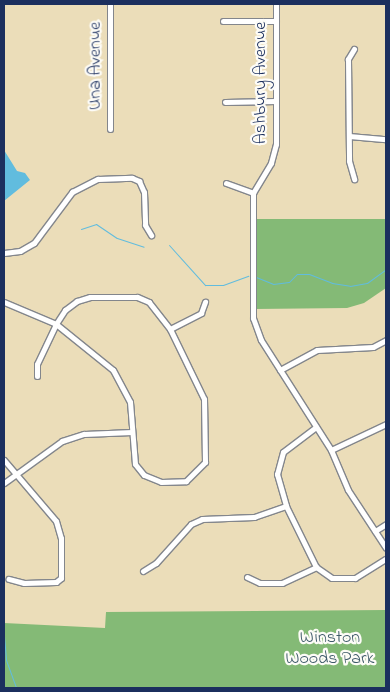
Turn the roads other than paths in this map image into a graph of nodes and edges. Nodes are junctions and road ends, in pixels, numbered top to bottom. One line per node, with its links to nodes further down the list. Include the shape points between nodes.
1 (110, 4): 8 (street, Una Avenue)
2 (276, 4): 4 (street, Ashbury Avenue)
3 (223, 21): 4 (street)
4 (276, 21): 6 (street, Ashbury Avenue)
5 (354, 49): 9 (street, via 348,59)
6 (276, 101): 7 (street); 13 (street, Ashbury Avenue, via 274,157)
7 (225, 102)
8 (110, 129)
9 (349, 136): 10 (street); 11 (street, via 349,166)
10 (386, 139)
11 (354, 178)
12 (226, 183): 13 (street)
13 (253, 193): 21 (street, via 253,318 261,340)
14 (151, 235): 15 (street, via 145,224 144,192 139,182 132,178 98,179 72,192 34,243 20,251)
15 (4, 252)
16 (4, 302): 18 (street)
17 (205, 302): 19 (street, via 201,313)
18 (56, 324): 19 (street, via 65,310 77,301 90,297 137,297 159,311); 22 (street, via 37,364); 25 (street, via 121,381 130,402)
19 (170, 329): 25 (street, via 204,399 205,462 199,472 186,481 161,482 144,475 135,464)
20 (386, 340): 21 (street, via 373,347 317,350)
21 (280, 370): 24 (street)
22 (37, 376)
23 (386, 424): 26 (street)
24 (316, 427): 26 (street); 30 (street, via 290,445 279,460 277,474)
25 (132, 432): 28 (street, via 84,434 62,441)
26 (331, 450): 32 (street, via 348,490)
27 (4, 460): 28 (street)
28 (15, 473): 29 (street); 38 (street, via 56,521 61,538 61,578 56,582 24,583)
29 (4, 482)
30 (286, 506): 35 (street); 36 (street, via 254,517 202,518 192,524 156,563)
31 (386, 524): 32 (street)
32 (374, 531): 33 (street)
33 (386, 548)
34 (386, 559): 35 (street, via 355,578 332,578)
35 (316, 567): 37 (street, via 282,583 260,583)
36 (143, 571)
37 (247, 578)
38 (9, 579)

